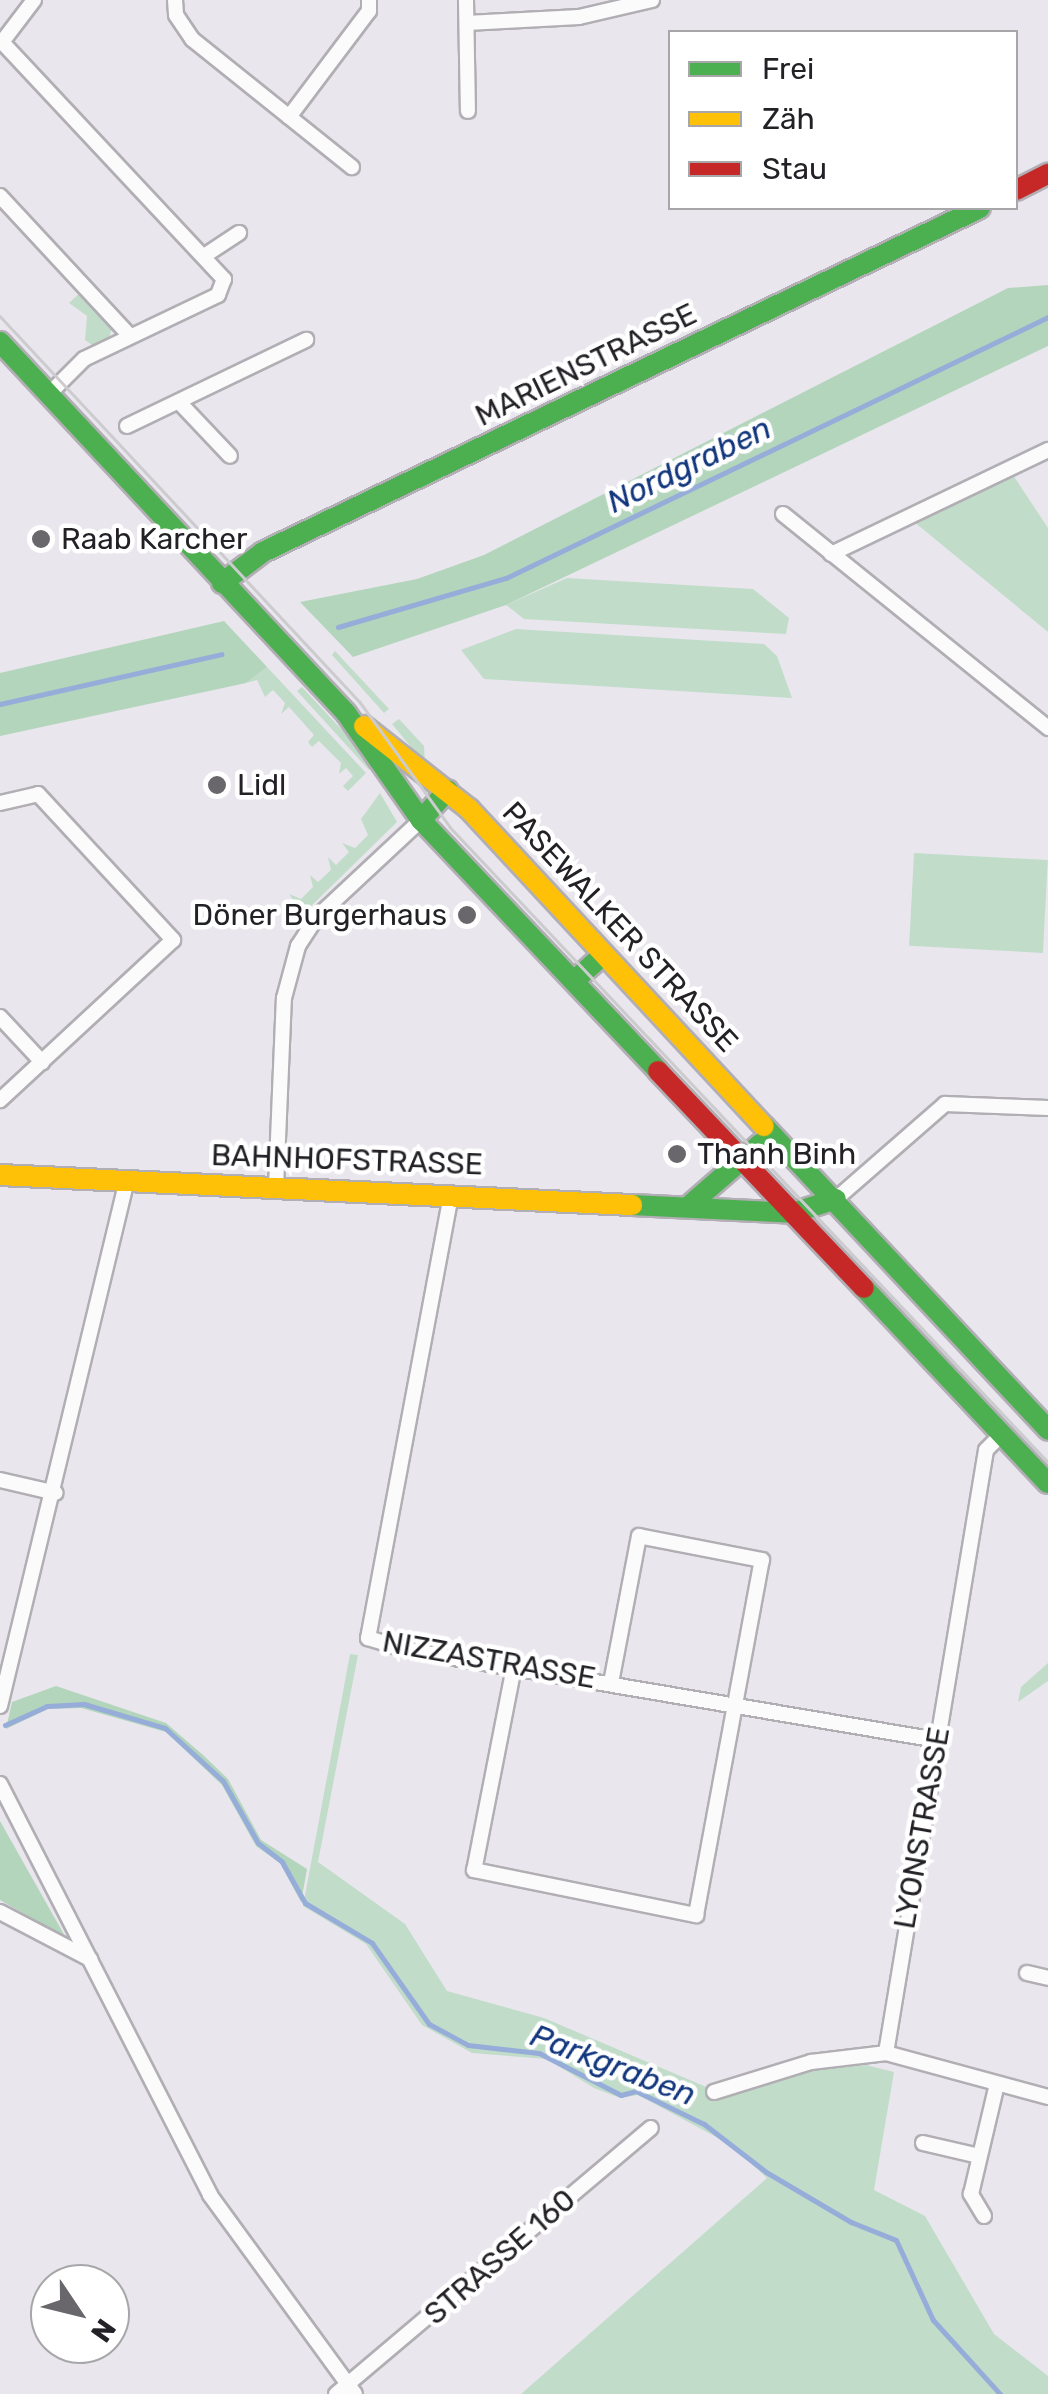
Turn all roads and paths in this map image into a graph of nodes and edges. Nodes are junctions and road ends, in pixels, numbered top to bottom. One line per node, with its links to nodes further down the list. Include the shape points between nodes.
1 (34, 0): 15 (street, via 2,42)
2 (176, 0): 8 (street, via 176,15 192,39)
3 (369, 0): 8 (street)
4 (466, 0): 6 (street)
5 (652, 0): 6 (street, via 579,17)
6 (467, 23): 7 (street)
7 (468, 111)
8 (289, 117): 9 (street)
9 (352, 167)
10 (1048, 174): 11 (main road)
11 (1018, 189)
12 (0, 196): 16 (street)
13 (976, 210): 26 (main road, MARIENSTRASSE, via 264,552)
14 (238, 233): 15 (street)
15 (204, 256): 16 (street, via 224,279 218,295)
16 (130, 336): 19 (street, via 84,359)
17 (306, 340): 20 (street)
18 (0, 342): 19 (main road, PASEWALKER STRASSE)
19 (48, 396): 26 (main road, PASEWALKER STRASSE)
20 (179, 402): 21 (street); 23 (street)
21 (127, 426)
22 (1048, 450): 25 (street)
23 (230, 456)
24 (783, 514): 25 (street)
25 (831, 554): 28 (street)
26 (222, 583): 27 (main road, PASEWALKER STRASSE)
27 (346, 712): 29 (main road, PASEWALKER STRASSE); 31 (main road, PASEWALKER STRASSE)
28 (1048, 728)
29 (448, 790): 31 (main road); 32 (main road, PASEWALKER STRASSE)
30 (0, 804): 35 (street, via 38,794 173,940)
31 (421, 820): 33 (main road, PASEWALKER STRASSE); 42 (street, via 317,918 298,946 284,998)
32 (604, 954): 33 (main road); 38 (main road, PASEWALKER STRASSE)
33 (574, 980): 39 (main road, PASEWALKER STRASSE)
34 (0, 1017): 35 (street)
35 (42, 1062): 36 (street)
36 (0, 1100)
37 (1048, 1108): 44 (street, via 945,1104)
38 (792, 1156): 39 (main road, via 766,1142); 44 (main road, PASEWALKER STRASSE)
39 (741, 1158): 45 (main road); 46 (main road, PASEWALKER STRASSE)
40 (0, 1176): 41 (main road, BAHNHOFSTRASSE)
41 (127, 1180): 42 (main road, BAHNHOFSTRASSE); 51 (street)
42 (276, 1187): 43 (main road, BAHNHOFSTRASSE)
43 (452, 1194): 45 (main road, BAHNHOFSTRASSE); 52 (street, NIZZASTRASSE, via 367,1633 374,1643 395,1648)
44 (836, 1199): 46 (main road); 47 (main road, PASEWALKER STRASSE)
45 (691, 1204): 46 (main road, BAHNHOFSTRASSE)
46 (792, 1213): 48 (main road, PASEWALKER STRASSE)
47 (1048, 1430)
48 (1002, 1434): 50 (main road, PASEWALKER STRASSE); 56 (street, LYONSTRASSE, via 986,1450)
49 (0, 1480): 51 (street)
50 (1048, 1483)
51 (56, 1493): 55 (street)
52 (514, 1666): 53 (street, NIZZASTRASSE); 54 (street, via 474,1870 696,1915)
53 (611, 1683): 54 (street, NIZZASTRASSE); 54 (street, via 638,1536 762,1560)
54 (735, 1703): 56 (street, NIZZASTRASSE)
55 (0, 1706)
56 (937, 1740): 62 (street, LYONSTRASSE)
57 (0, 1784): 59 (street)
58 (0, 1912): 59 (street)
59 (90, 1959): 70 (street, via 216,2205)
60 (1028, 1973): 61 (street)
61 (1048, 1978)
62 (886, 2053): 63 (street); 64 (street, via 811,2062)
63 (996, 2084): 65 (street); 68 (street)
64 (714, 2092)
65 (1048, 2097)
66 (651, 2128): 70 (street, STRASSE 160)
67 (923, 2143): 68 (street)
68 (979, 2156): 69 (street, via 971,2194)
69 (984, 2216)
70 (353, 2390): 71 (street, STRASSE 160)
71 (336, 2394)

